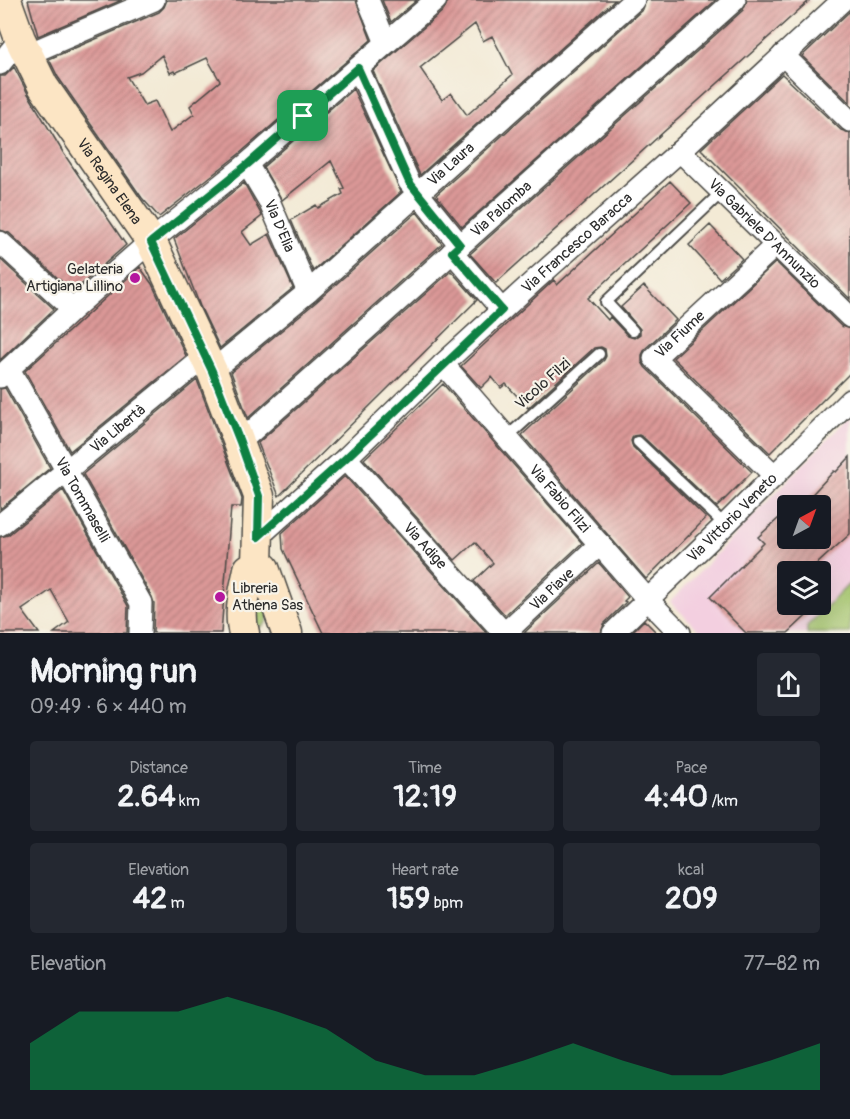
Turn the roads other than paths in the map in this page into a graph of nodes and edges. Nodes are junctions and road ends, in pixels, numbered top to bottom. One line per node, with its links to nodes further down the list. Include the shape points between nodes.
1 (6, 0): 9 (street, Via Regina Elena)
2 (154, 0): 9 (street)
3 (368, 0): 8 (street)
4 (436, 0): 8 (street)
5 (634, 0): 17 (street, Via Laura)
6 (735, 0): 21 (street, Via Palomba)
7 (843, 0): 10 (street, Via Francesco Baracca)
8 (386, 43): 12 (street)
9 (24, 47): 11 (street); 19 (street, Via Regina Elena, via 43,86)
10 (783, 55): 13 (street); 14 (street, Via Francesco Baracca)
11 (0, 64)
12 (358, 68): 15 (street); 17 (street)
13 (850, 121)
14 (680, 151): 16 (street, Via Gabriele D'Annunzio); 24 (street, Via Francesco Baracca)
15 (248, 164): 19 (street); 22 (street, Via D'Elia, via 269,201)
16 (722, 192): 20 (street, Via Gabriele D'Annunzio); 26 (lane, via 606,302)
17 (417, 195): 21 (street); 22 (street, Via Laura)
18 (0, 242): 23 (street)
19 (151, 242): 23 (street); 28 (street, Via Regina Elena)
20 (776, 245): 25 (street, Via Gabriele D'Annunzio); 37 (street, Via Fiume, via 654,358)
21 (456, 249): 24 (street); 33 (street, Via Palomba)
22 (308, 292): 28 (street, Via Laura)
23 (73, 309): 30 (street)
24 (502, 310): 29 (street, Via Francesco Baracca)
25 (850, 317)
26 (633, 331)
27 (599, 354): 32 (lane, Vicolo Filzi)
28 (209, 364): 33 (street, Via Regina Elena); 36 (street, Via Libertà)
29 (443, 364): 32 (street, Via Fabio Filzi); 35 (street, Via Francesco Baracca)
30 (4, 373): 36 (street, Via Tommaselli)
31 (850, 400): 37 (street, Via Vittorio Veneto)
32 (507, 437): 40 (street, Via Fabio Filzi)
33 (240, 442): 41 (street, Via Regina Elena, via 259,496)
34 (638, 442): 39 (lane)
35 (346, 458): 41 (street, Via Francesco Baracca); 46 (street, Via Adige)
36 (66, 471): 38 (street, Via Libertà); 44 (street, Via Tommaselli, via 141,603)
37 (775, 476): 39 (street, Via Vittorio Veneto)
38 (0, 525)
39 (725, 525): 42 (street, Via Vittorio Veneto)
40 (600, 544): 42 (street, Via Fabio Filzi); 46 (street, Via Piave)
41 (257, 550): 43 (street, via 249,568); 45 (street)
42 (647, 599): 47 (street, Via Vittorio Veneto); 48 (street, Via Fabio Filzi)
43 (241, 629)
44 (141, 633)
45 (287, 633)
46 (505, 633)
47 (613, 633)
48 (680, 633)

